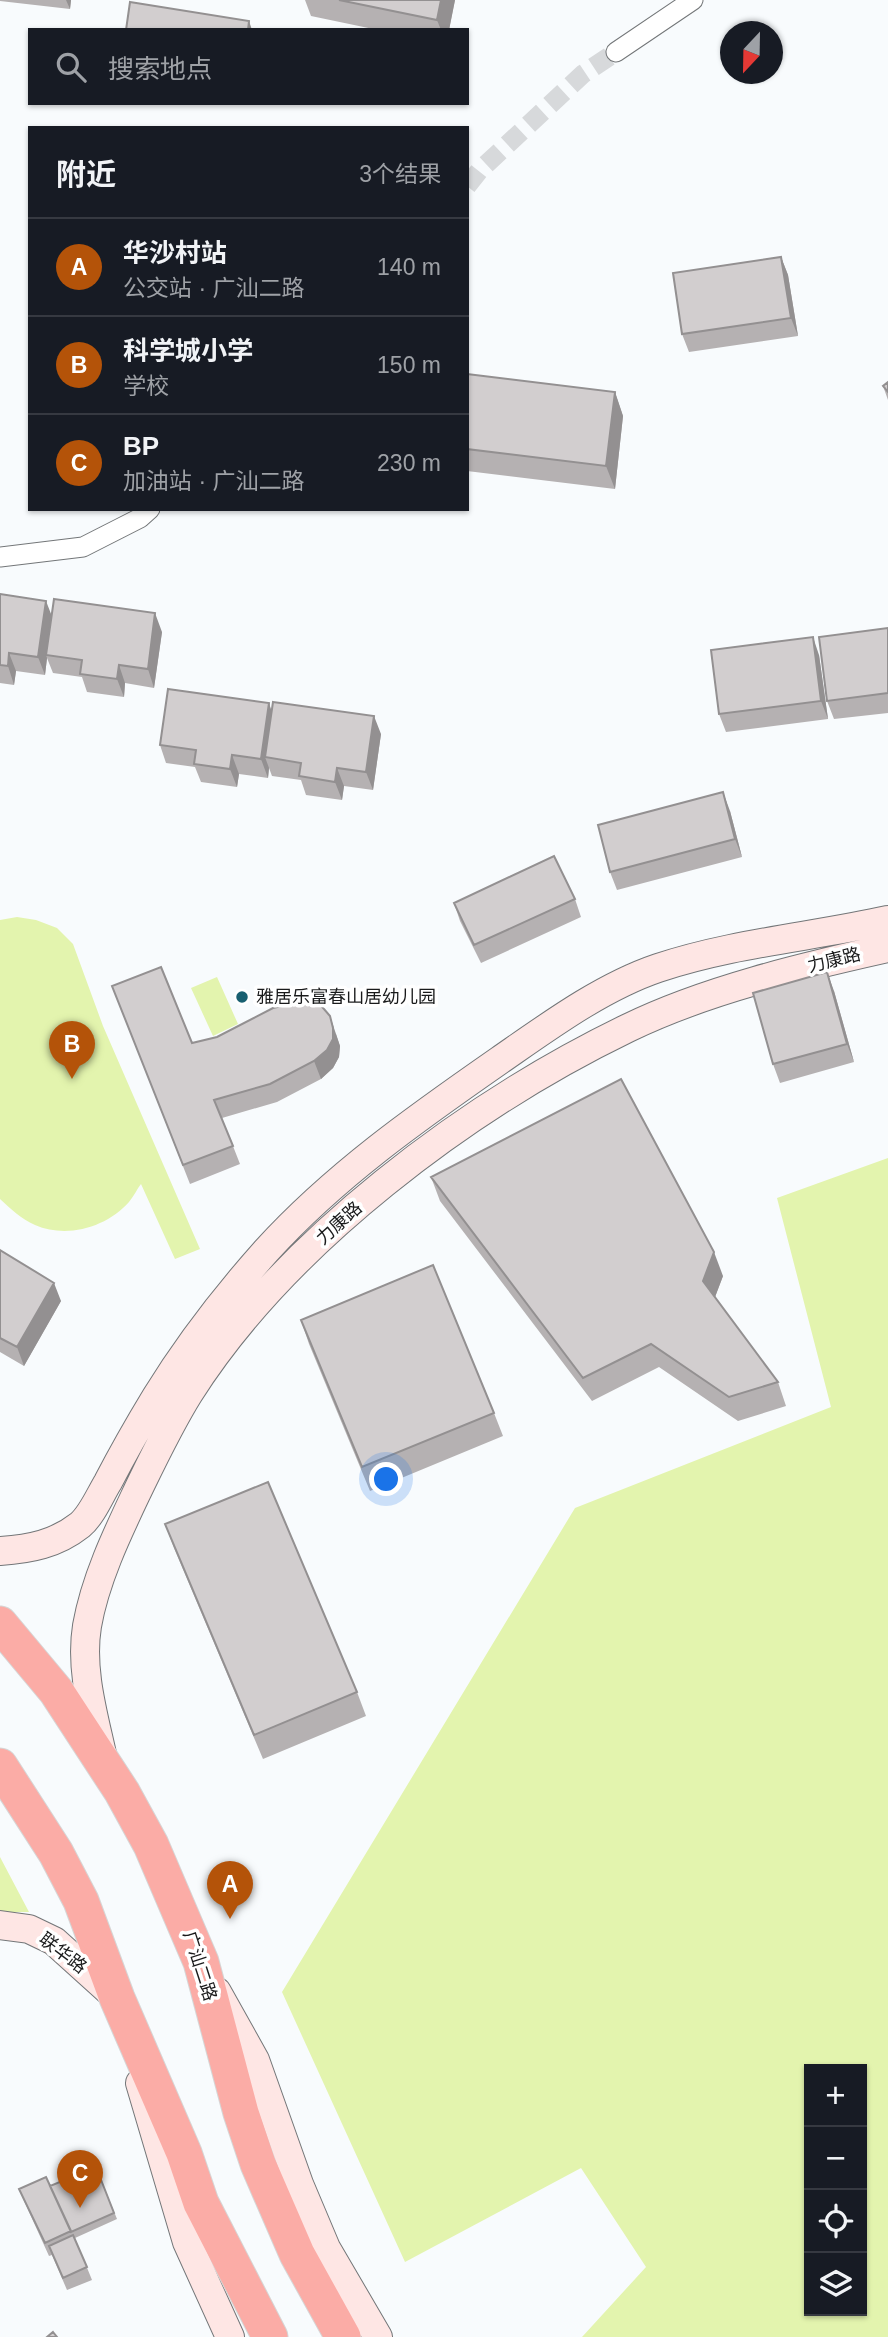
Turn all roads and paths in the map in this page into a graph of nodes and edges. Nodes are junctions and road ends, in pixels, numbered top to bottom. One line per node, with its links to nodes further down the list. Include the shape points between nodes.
1 (693, 0): 2 (street)
2 (616, 52)
3 (148, 511): 4 (street, via 83,547)
4 (0, 557)
5 (888, 920): 7 (street, 力康路, via 655,969 589,1002 456,1091 323,1195 222,1302 155,1398 82,1523 31,1549)
6 (888, 947): 9 (street, 力康路, via 691,1003 587,1049 419,1156 299,1260 258,1303 189,1393 148,1470 99,1582 85,1653)
7 (0, 1551)
8 (0, 1624): 9 (highway, 广汕二路, via 56,1691)
9 (104, 1764): 12 (highway, 广汕二路, via 151,1845)
10 (0, 1766): 13 (highway, via 81,1901)
11 (0, 1924): 13 (street, 联华路, via 29,1929 54,1941)
12 (201, 1962): 16 (highway, 广汕二路, via 258,2164 297,2254); 17 (street, via 255,2060 326,2248)
13 (117, 1997): 14 (street, via 187,2242); 15 (highway, via 184,2152 201,2203)
14 (230, 2337)
15 (270, 2337)
16 (343, 2337)
17 (378, 2337)

